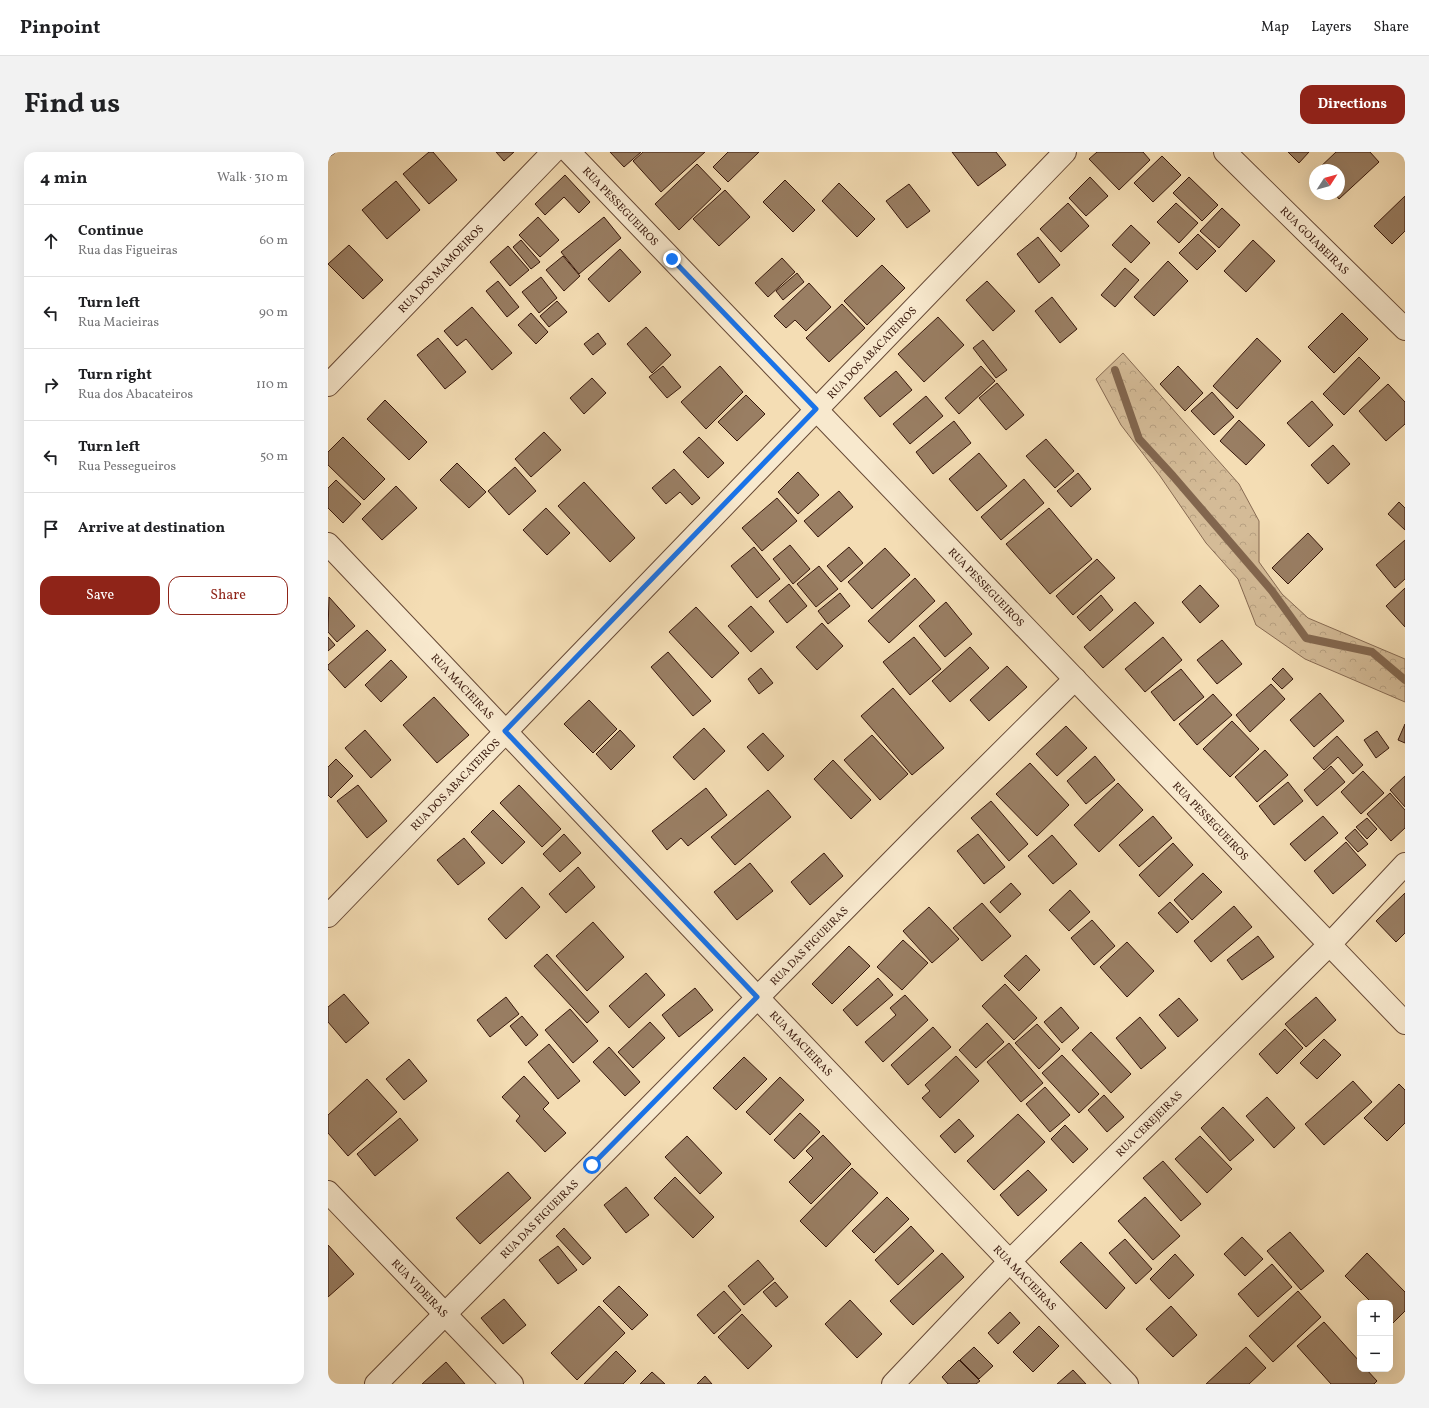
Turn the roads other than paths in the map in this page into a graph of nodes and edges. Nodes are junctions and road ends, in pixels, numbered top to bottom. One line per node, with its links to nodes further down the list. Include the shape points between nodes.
1 (553, 152): 6 (street, RUA DOS MAMOEIROS)
2 (569, 152): 7 (street, RUA PESSEGUEIROS)
3 (1065, 152): 7 (street, RUA DOS ABACATEIROS)
4 (1225, 152): 5 (street, RUA GOIABEIRAS)
5 (1405, 329)
6 (328, 385)
7 (816, 409): 9 (street, RUA PESSEGUEIROS); 10 (street, RUA DOS ABACATEIROS)
8 (328, 544): 10 (street, RUA MACIEIRAS)
9 (1075, 679): 13 (street, RUA PESSEGUEIROS); 14 (street, RUA DAS FIGUEIRAS)
10 (505, 731): 12 (street, RUA DOS ABACATEIROS); 14 (street, RUA MACIEIRAS)
11 (1405, 864): 13 (street, RUA CEREJEIRAS)
12 (328, 916)
13 (1330, 944): 15 (street, RUA PESSEGUEIROS); 17 (street, RUA CEREJEIRAS)
14 (757, 997): 17 (street, RUA MACIEIRAS); 18 (street, RUA DAS FIGUEIRAS)
15 (1405, 1023)
16 (328, 1192): 18 (street, RUA VIDEIRAS)
17 (1010, 1261): 21 (street, RUA CEREJEIRAS); 22 (street, RUA MACIEIRAS)
18 (445, 1313): 19 (street, RUA DAS FIGUEIRAS); 20 (street, RUA VIDEIRAS)
19 (376, 1384)
20 (512, 1384)
21 (893, 1384)
22 (1127, 1384)

